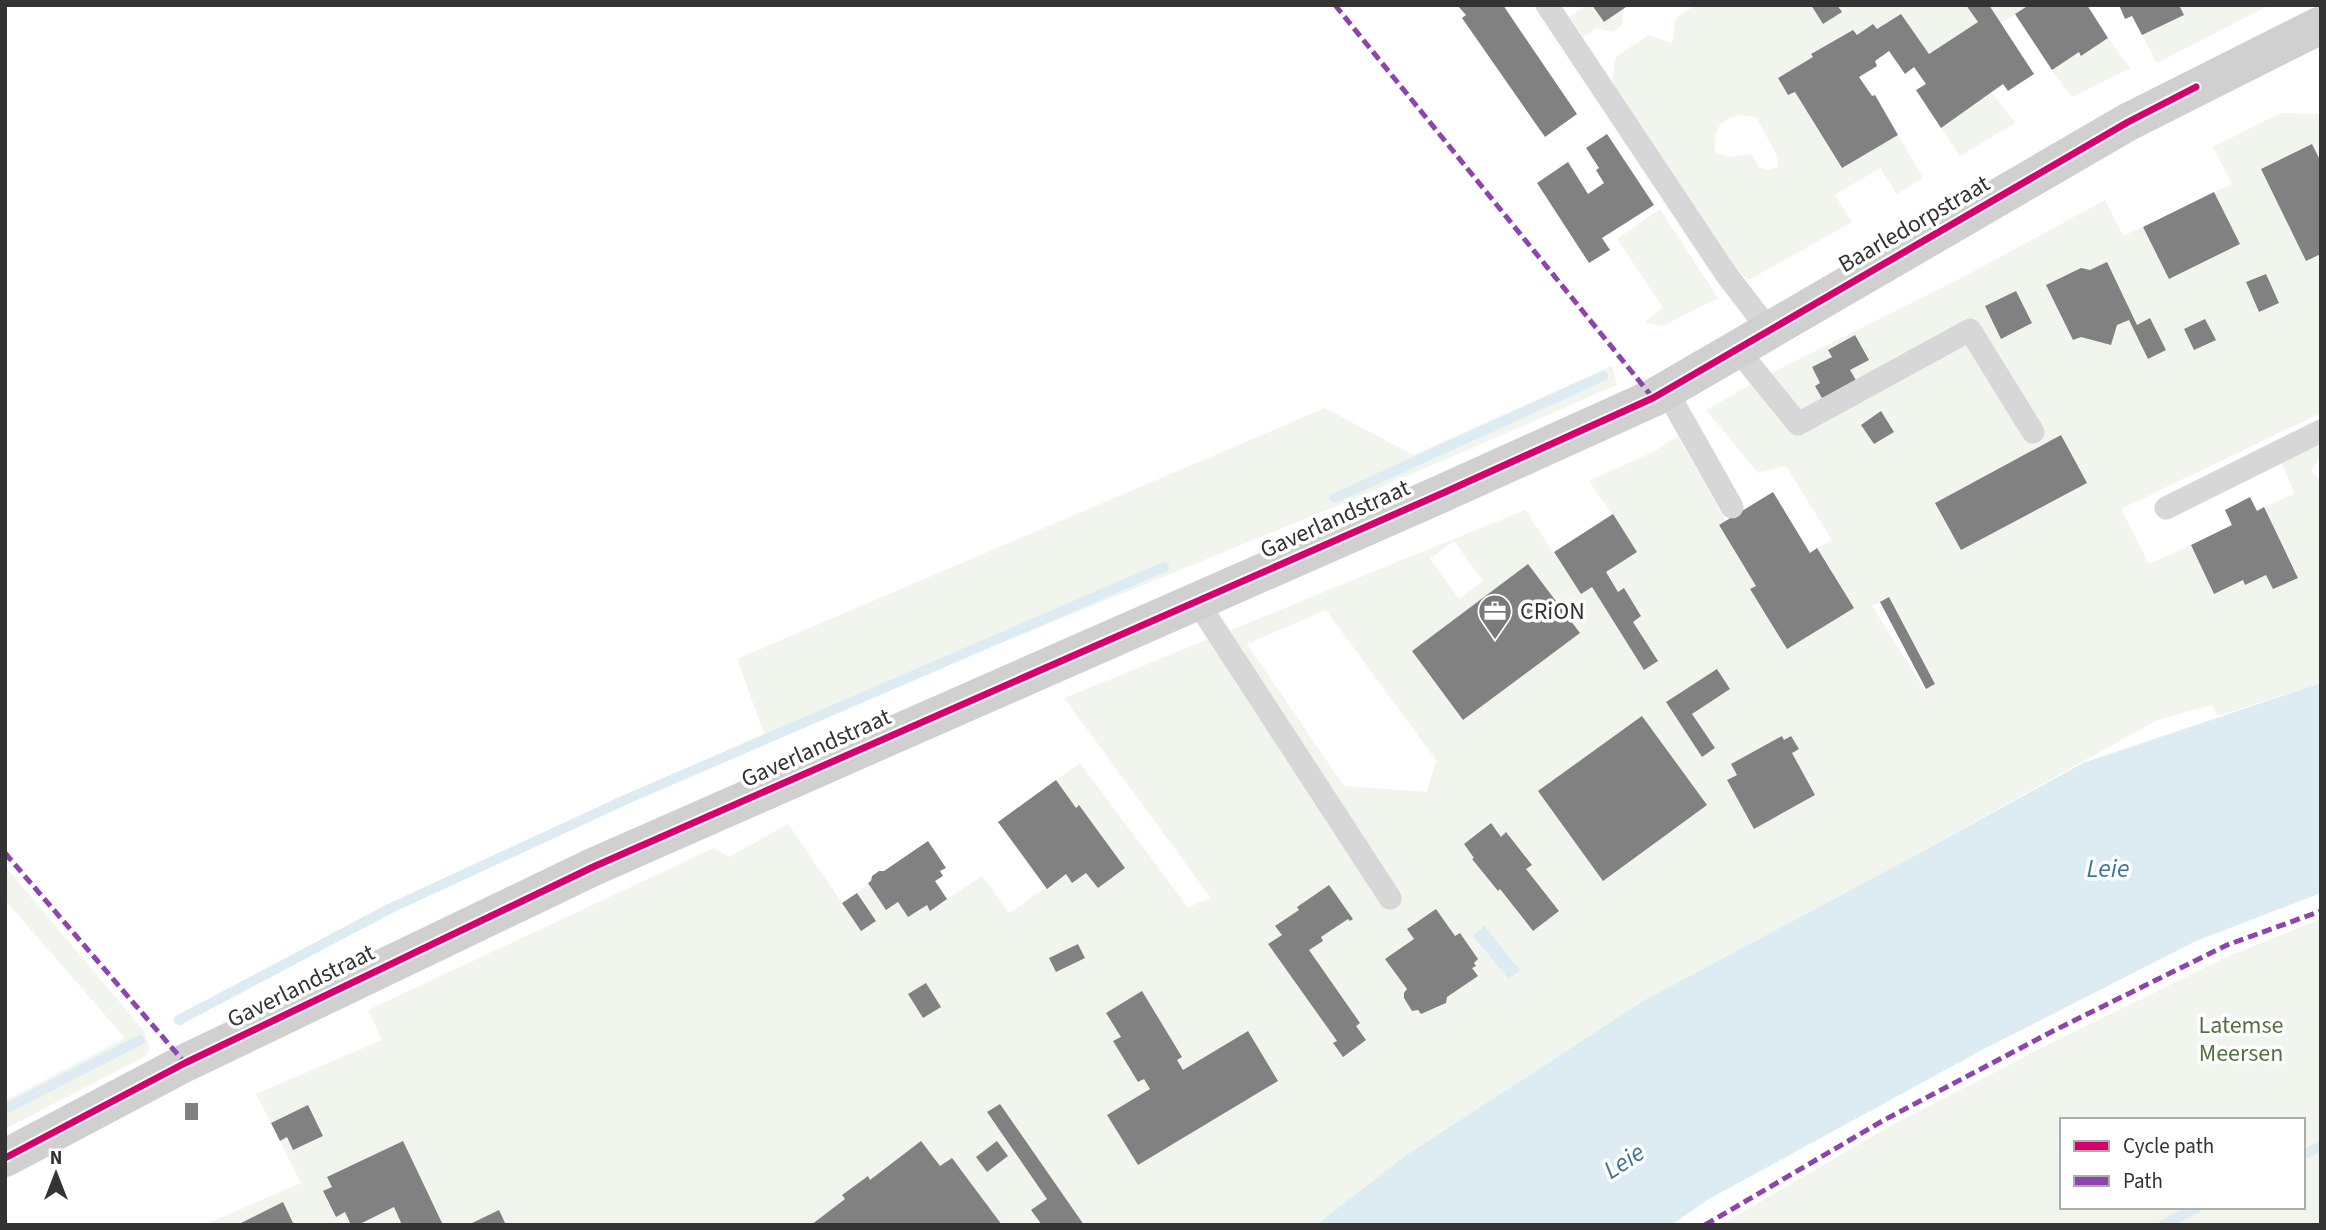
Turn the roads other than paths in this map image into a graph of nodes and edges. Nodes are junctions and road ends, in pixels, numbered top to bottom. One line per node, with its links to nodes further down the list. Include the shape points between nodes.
1 (1547, 5): 3 (lane, via 1726,274)
2 (2321, 25): 3 (main road, Baarledorpstraat, via 2128,122)
3 (1753, 340): 4 (main road, Baarledorpstraat); 6 (lane, via 1798,424 1970,330)
4 (1660, 394): 7 (lane); 9 (main road, Gaverlandstraat)
5 (2321, 431): 8 (lane)
6 (2033, 432)
7 (1732, 508)
8 (2166, 508)
9 (1196, 600): 10 (lane); 11 (main road, Gaverlandstraat, via 593,867 185,1063)
10 (1390, 898)
11 (5, 1158)

